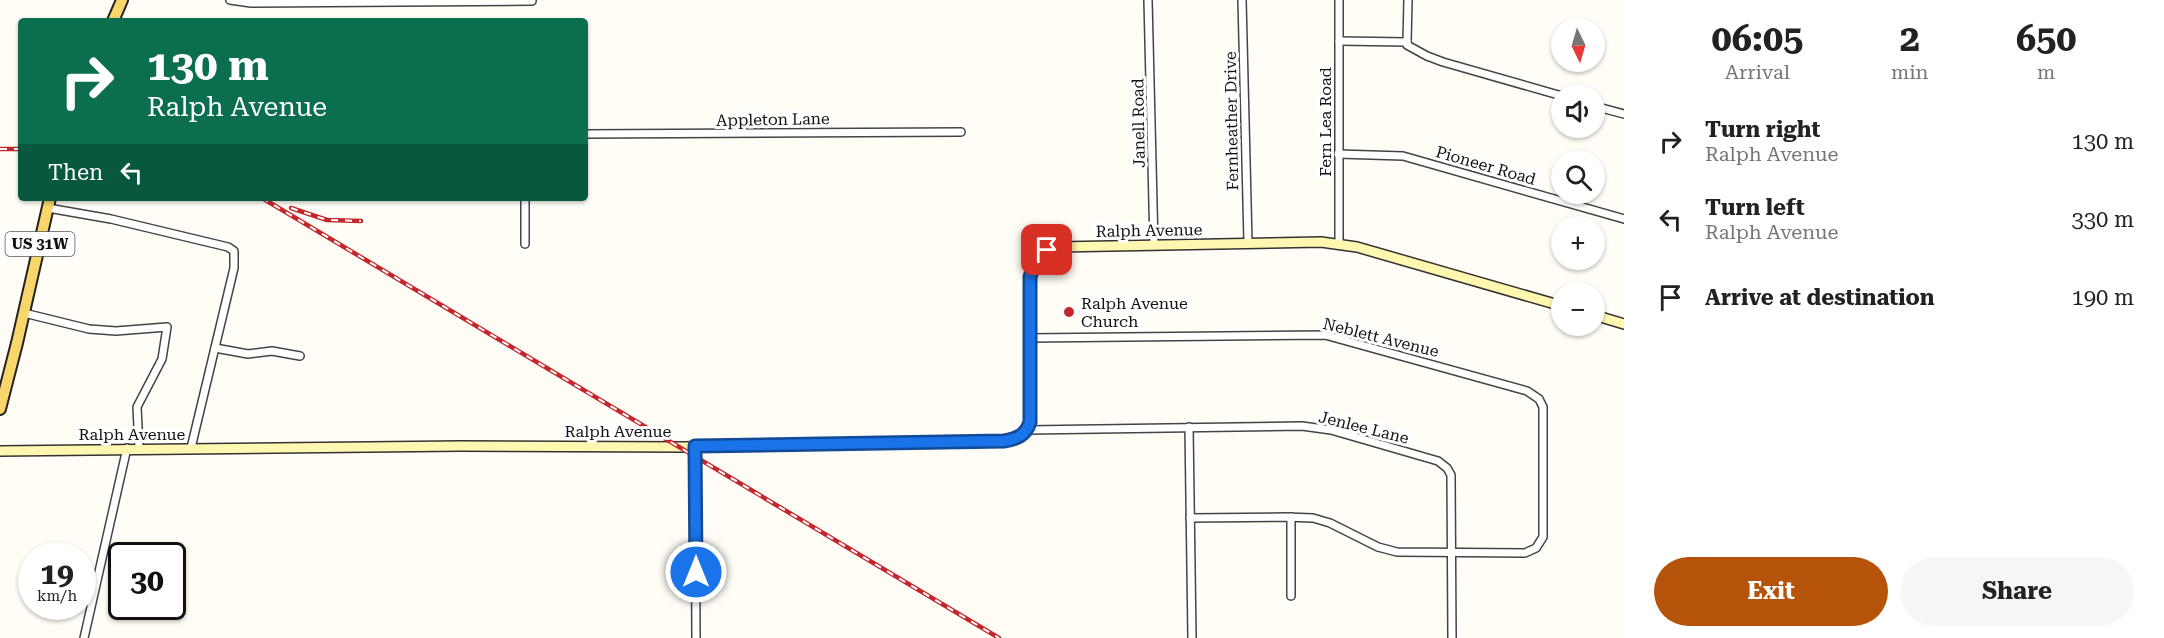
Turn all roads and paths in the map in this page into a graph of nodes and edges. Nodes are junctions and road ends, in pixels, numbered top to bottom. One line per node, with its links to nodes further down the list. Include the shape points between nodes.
1 (122, 0): 8 (main road)
2 (230, 0): 7 (street)
3 (1148, 0): 23 (street, Janell Road)
4 (1242, 0): 20 (street, Fernheather Drive)
5 (1339, 0): 9 (street, Fern Lea Road)
6 (1408, 0): 10 (street)
7 (532, 2)
8 (114, 18)
9 (1339, 41): 10 (street); 16 (street, Fern Lea Road)
10 (1407, 42): 11 (street, via 1411,48 1443,62)
11 (1551, 93)
12 (1605, 109): 13 (street)
13 (1624, 114)
14 (961, 132): 15 (street, Appleton Lane)
15 (588, 134)
16 (1338, 154): 19 (street, Pioneer Road, via 1403,156); 22 (street, Fern Lea Road)
17 (525, 201): 21 (street)
18 (49, 203): 25 (main road, US 31W); 29 (street, via 228,247 235,253)
19 (1624, 219)
20 (1248, 242): 22 (street, Ralph Avenue); 23 (street, Ralph Avenue)
21 (525, 244)
22 (1339, 244): 24 (street, Ralph Avenue)
23 (1154, 245): 28 (street, Ralph Avenue, via 1057,247 1042,254 1030,277)
24 (1551, 303)
25 (24, 313): 31 (main road, US 31W); 36 (street, via 89,329 167,327 162,359 137,407)
26 (1605, 318): 27 (street)
27 (1624, 324)
28 (1029, 338): 33 (street, Ralph Avenue); 41 (street, Neblett Avenue, via 1325,334 1527,391 1539,399 1544,416 1541,542 1520,554)
29 (215, 348): 30 (street); 37 (street)
30 (300, 356)
31 (0, 409)
32 (1189, 427): 33 (street, Jenlee Lane); 40 (street); 41 (street, Jenlee Lane, via 1321,428 1438,461 1451,475)
33 (1028, 430): 34 (street, Ralph Avenue, via 1004,441)
34 (695, 446): 37 (street, Ralph Avenue); 44 (street)
35 (126, 448): 36 (street, Ralph Avenue); 38 (street, Ralph Avenue); 43 (street)
36 (139, 448): 37 (street, Ralph Avenue)
37 (190, 448)
38 (0, 451)
39 (1291, 517): 40 (street); 41 (street, via 1330,523 1366,542 1397,552); 42 (street)
40 (1190, 518): 45 (street)
41 (1452, 554): 46 (street, Jenlee Lane)
42 (1292, 596)
43 (84, 638)
44 (696, 638)
45 (1192, 638)
46 (1452, 638)

